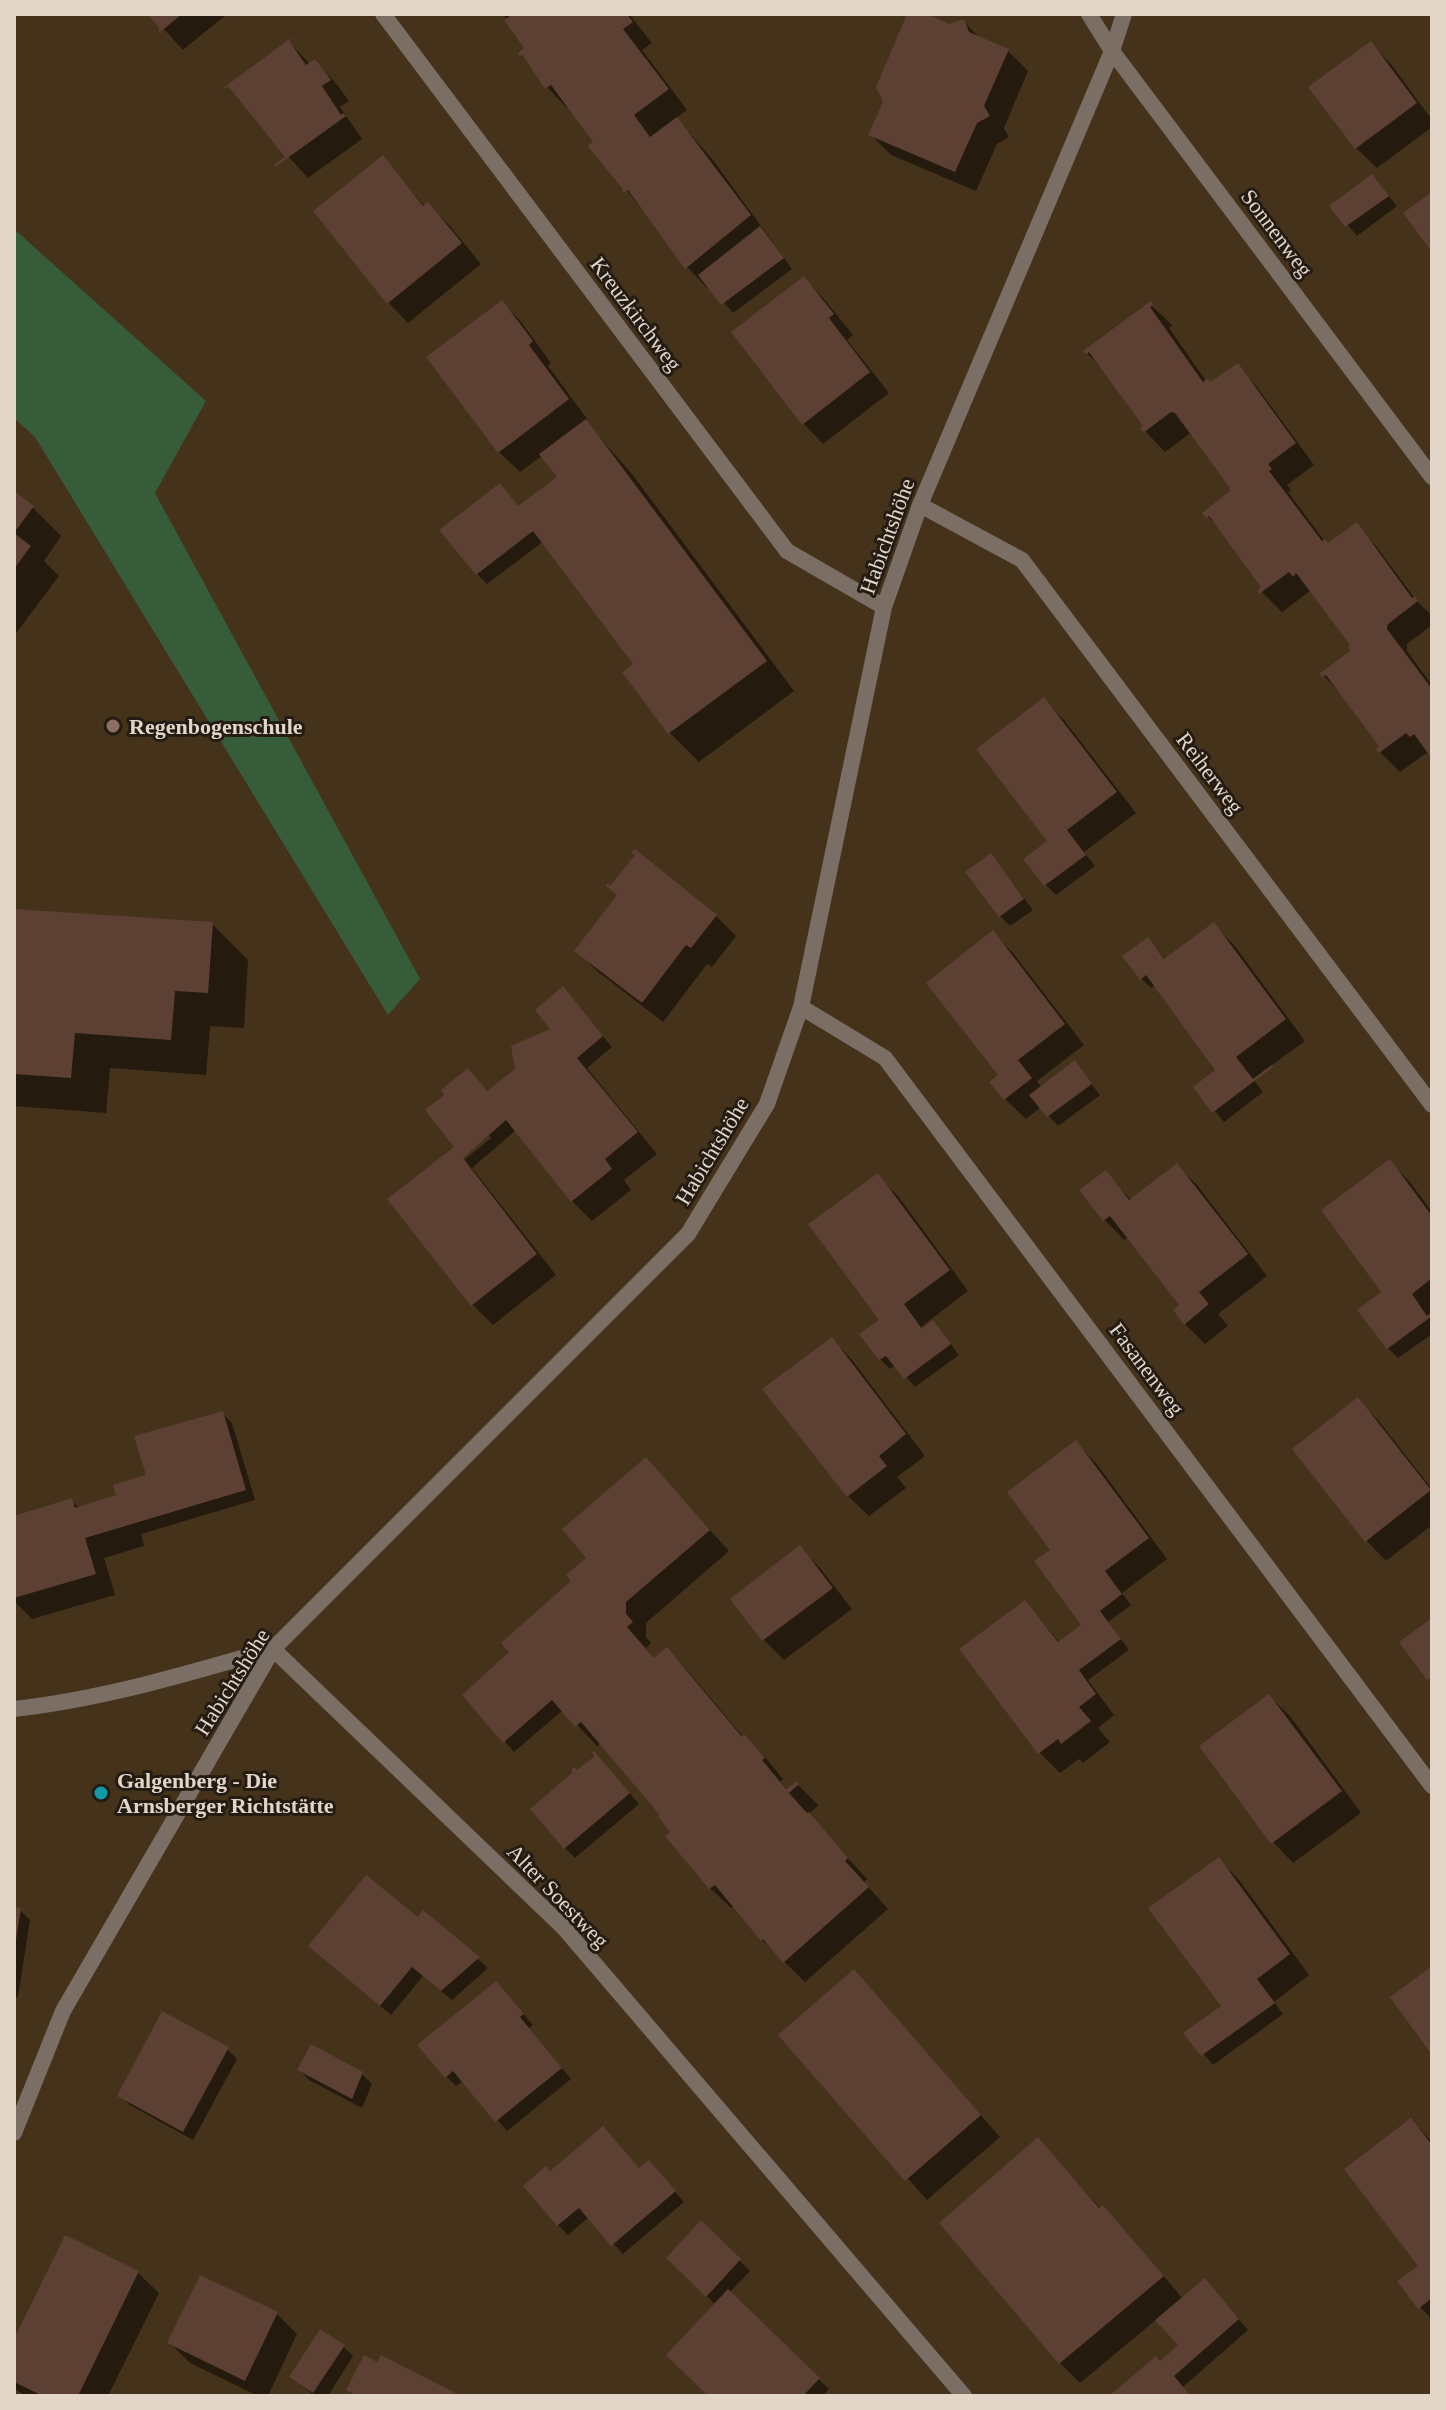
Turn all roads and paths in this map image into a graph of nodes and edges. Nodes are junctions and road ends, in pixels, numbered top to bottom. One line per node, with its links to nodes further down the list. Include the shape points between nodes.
1 (383, 14): 7 (street, Kreuzkirchweg, via 787,551)
2 (1089, 14): 4 (street, Sonnenweg)
3 (1124, 14): 4 (street, Habichtshöhe)
4 (1112, 51): 5 (street, Sonnenweg); 6 (street, Habichtshöhe)
5 (1432, 477)
6 (920, 505): 7 (street, Habichtshöhe); 9 (street, Reiherweg, via 1022,560)
7 (884, 607): 8 (street, Habichtshöhe)
8 (801, 1007): 10 (street, Habichtshöhe, via 767,1104 688,1234); 12 (street, Fasanenweg, via 885,1058)
9 (1432, 1105)
10 (273, 1649): 11 (street, via 159,1682); 13 (street, Habichtshöhe, via 63,2011); 14 (street, Alter Soestweg, via 564,1928)
11 (14, 1709)
12 (1432, 1786)
13 (14, 2133)
14 (964, 2396)

